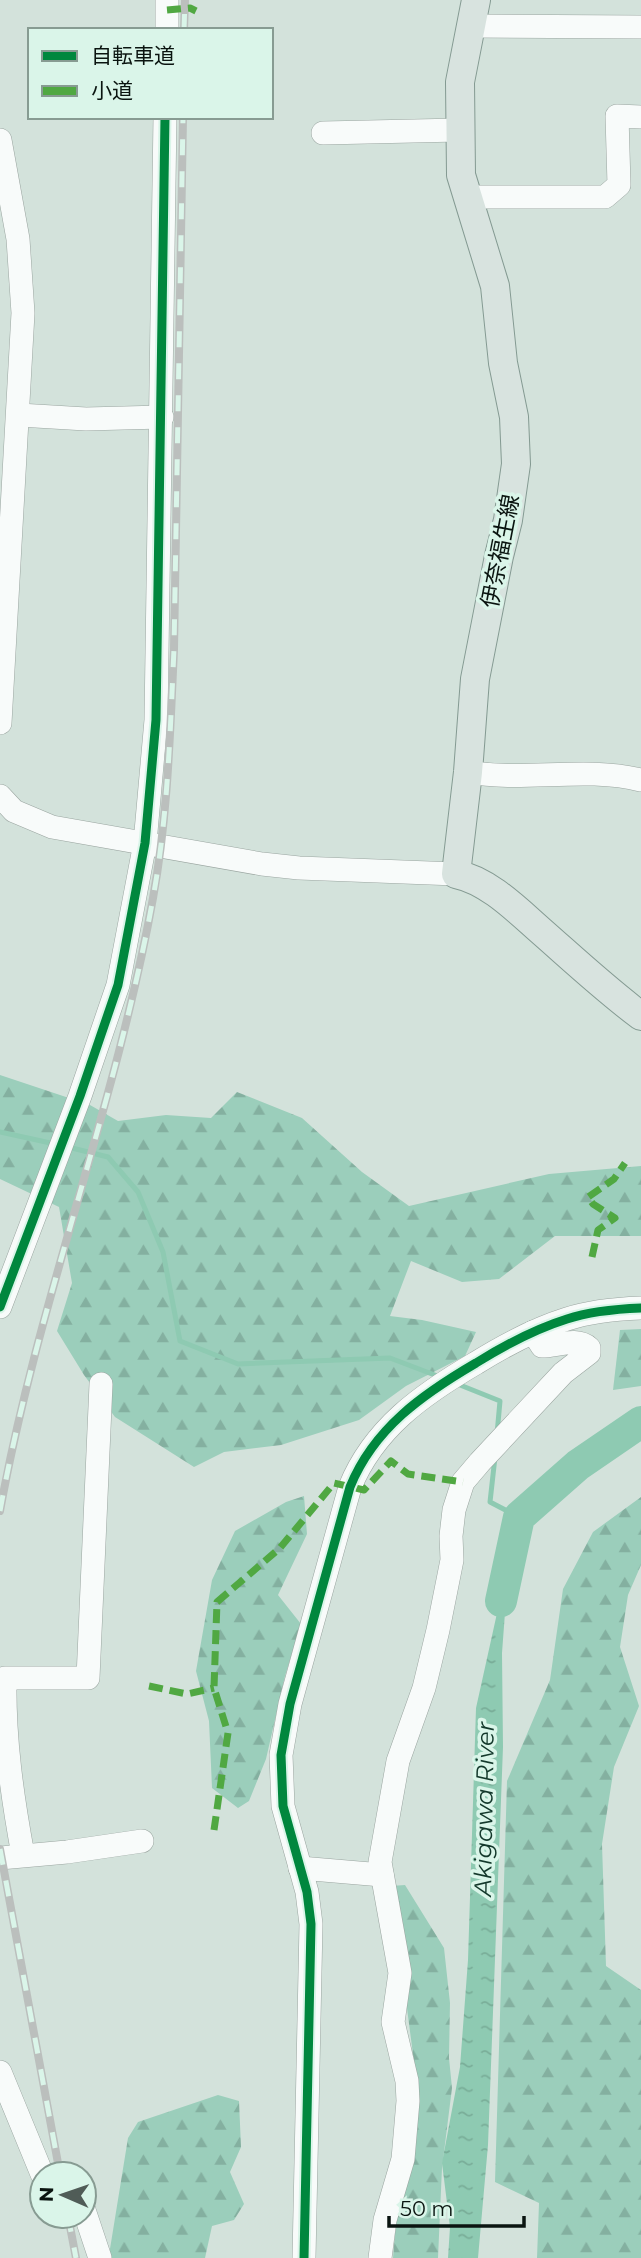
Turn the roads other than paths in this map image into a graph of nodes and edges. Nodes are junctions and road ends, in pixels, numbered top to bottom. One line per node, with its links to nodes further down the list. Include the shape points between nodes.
1 (167, 0): 4 (street)
2 (474, 13): 3 (street); 7 (main road, 伊奈福生線, via 461,68)
3 (641, 27)
4 (167, 28)
5 (641, 117): 10 (street, via 617,116 619,185 605,197)
6 (165, 119): 12 (street)
7 (459, 130): 8 (street); 10 (main road, 伊奈福生線)
8 (323, 133)
9 (0, 140): 11 (street, via 18,239 23,313)
10 (467, 197): 14 (main road, 伊奈福生線, via 495,286 514,416 516,464 475,679)
11 (19, 415): 12 (street); 13 (street)
12 (162, 417): 17 (street, via 156,720)
13 (0, 723)
14 (468, 772): 15 (street); 18 (main road, 伊奈福生線)
15 (641, 780)
16 (0, 796): 17 (street, via 14,811 52,827)
17 (145, 843): 18 (street, via 299,868); 20 (street, via 118,985)
18 (456, 874): 19 (main road, via 480,883 512,906)
19 (641, 1016)
20 (0, 1307)
21 (641, 1308): 22 (street, via 589,1313)
22 (533, 1332): 27 (street, via 413,1404 381,1435 354,1476 284,1732 281,1789); 28 (street, via 542,1346 577,1342 585,1344 589,1353 563,1373 463,1482 454,1510 452,1560 438,1630 424,1688 398,1761 380,1862)
23 (101, 1384): 25 (street, via 88,1678 5,1678 7,1756)
24 (142, 1841): 25 (street)
25 (23, 1855): 26 (street)
26 (0, 1858)
27 (300, 1868): 28 (street); 33 (street, via 311,1934)
28 (382, 1875): 34 (street, via 400,1973 393,2022 408,2101 403,2159 385,2220)
29 (0, 2072): 30 (street)
30 (36, 2160)
31 (91, 2230): 32 (street)
32 (100, 2258)
33 (304, 2258)
34 (380, 2258)

